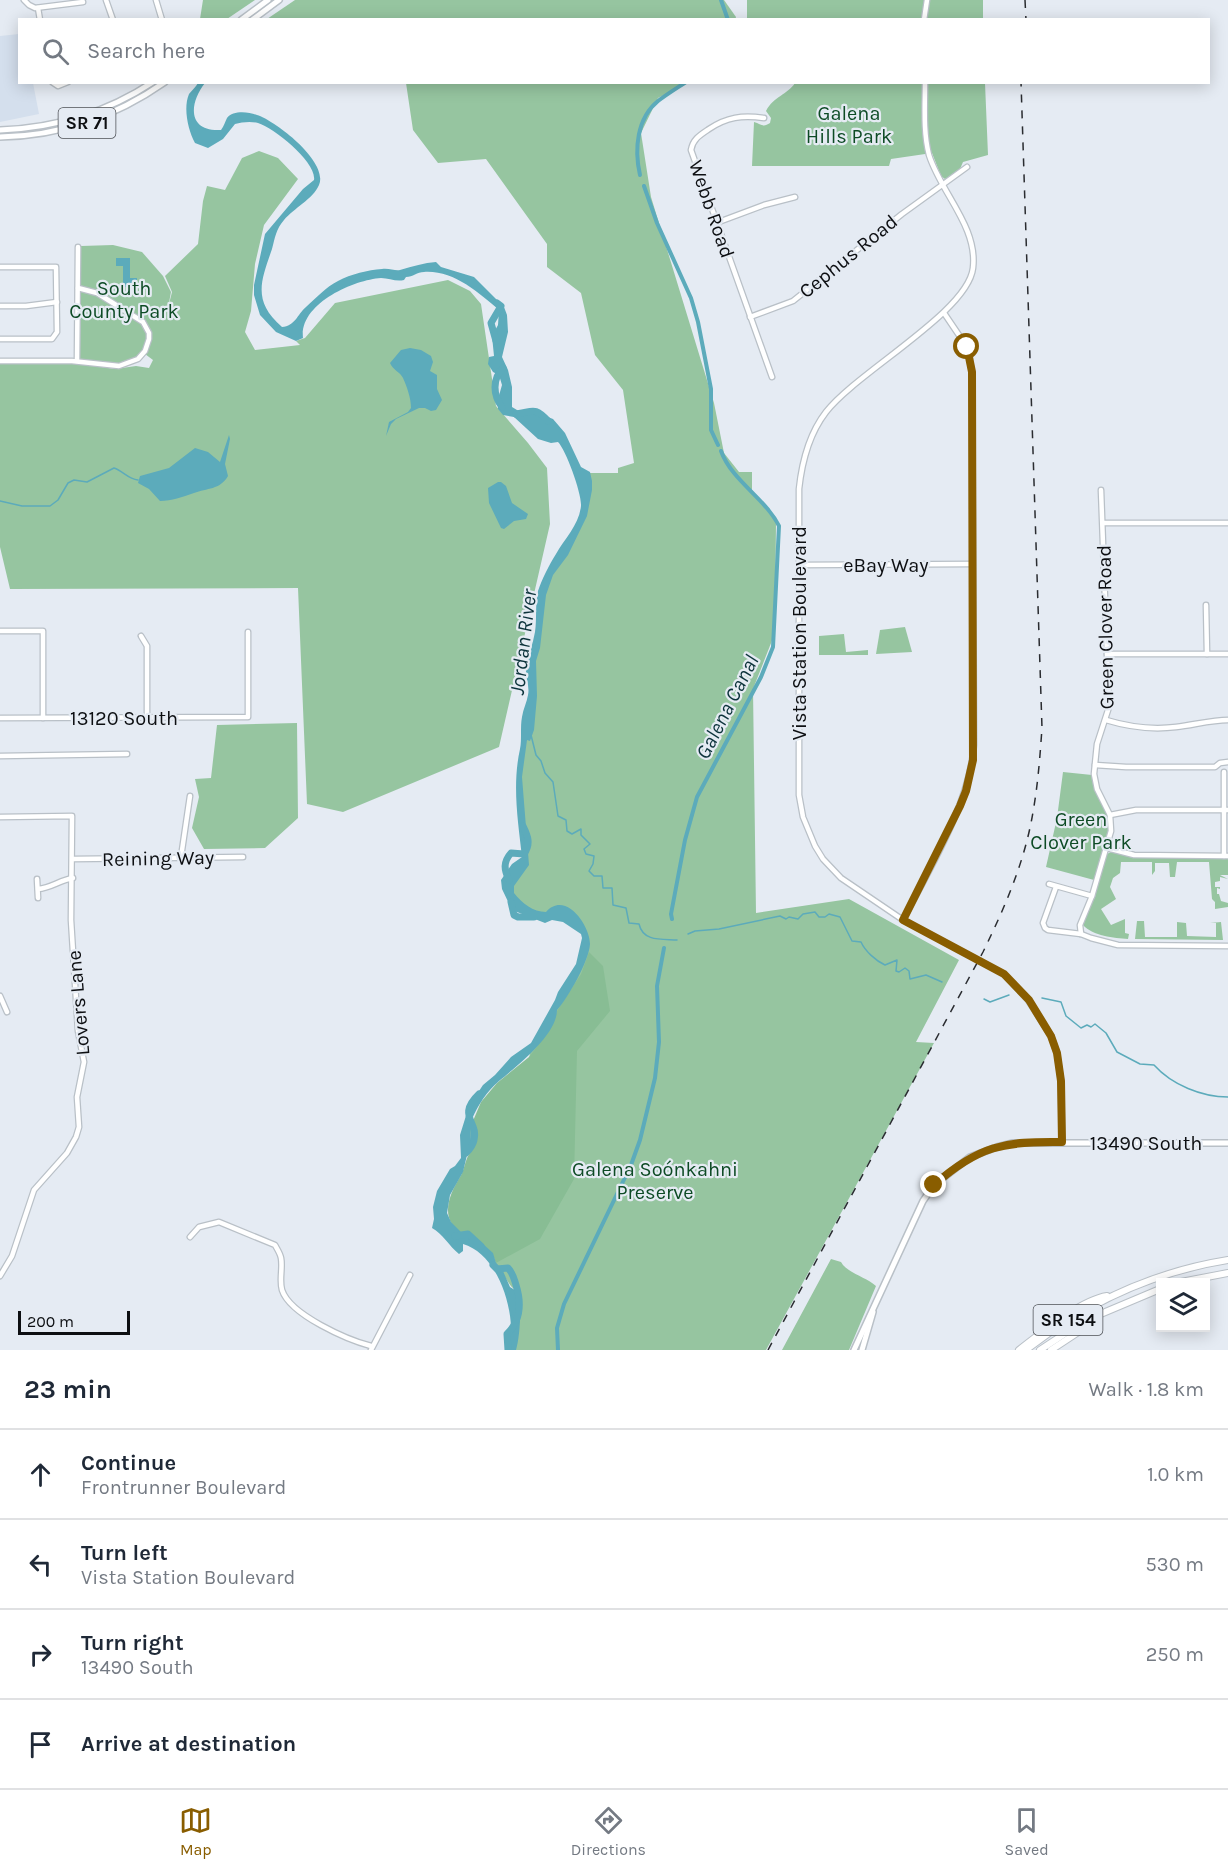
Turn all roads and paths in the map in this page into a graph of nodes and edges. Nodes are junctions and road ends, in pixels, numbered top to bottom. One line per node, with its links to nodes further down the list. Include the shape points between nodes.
1 (24, 0): 8 (street)
2 (106, 0): 10 (street)
3 (156, 0): 11 (street)
4 (268, 0): 12 (main road)
5 (279, 0): 13 (main road)
6 (927, 0): 14 (street)
7 (84, 2): 8 (street)
8 (38, 8): 9 (street)
9 (40, 18)
10 (112, 18)
11 (161, 18)
12 (244, 18)
13 (255, 18)
14 (924, 18)
15 (150, 84): 19 (main road, SR 71, via 110,107 70,121)
16 (162, 84): 20 (main road, SR 71, via 93,121 39,134)
17 (924, 84): 22 (street, Vista Station Boulevard, via 926,138)
18 (764, 118): 24 (street, Webb Road, via 740,116 723,120 693,143 691,150)
19 (0, 130)
20 (0, 137)
21 (967, 167): 22 (street, Cephus Road)
22 (942, 185): 30 (street, Vista Station Boulevard, via 966,229 974,261 969,284); 31 (street, Cephus Road, via 793,301)
23 (795, 197): 24 (street)
24 (716, 223): 31 (street, Webb Road)
25 (78, 247): 27 (street)
26 (0, 267): 28 (street, via 56,267)
27 (78, 288): 34 (street); 34 (street, via 97,293 143,321 149,333 148,346 133,362 119,366)
28 (57, 302): 29 (street); 32 (street, via 57,332 52,339)
29 (0, 306)
30 (944, 313): 39 (street, via 967,347 972,372); 40 (street, Vista Station Boulevard, via 847,388 819,422 800,477)
31 (750, 317): 35 (street, Webb Road)
32 (0, 339)
33 (0, 361): 34 (street)
34 (78, 361)
35 (772, 377)
36 (1101, 490): 37 (street, Green Clover Road)
37 (1103, 523): 38 (street); 45 (street, Green Clover Road)
38 (1228, 523)
39 (972, 564): 40 (street, eBay Way); 75 (street, via 974,745 970,775 952,824)
40 (799, 565): 75 (street, Vista Station Boulevard, via 799,795 803,817 815,846 841,878)
41 (1206, 605): 46 (street)
42 (0, 631): 50 (street, via 43,631)
43 (248, 632): 48 (street, 13120 South, via 248,717)
44 (141, 636): 48 (street, via 147,646)
45 (1107, 654): 46 (street); 51 (street, Green Clover Road)
46 (1207, 654): 47 (street)
47 (1228, 654)
48 (147, 717): 50 (street, 13120 South)
49 (0, 718): 50 (street, 13120 South)
50 (44, 718)
51 (1106, 720): 52 (street, via 1127,726 1173,728); 56 (street, Green Clover Road, via 1098,739)
52 (1228, 720)
53 (127, 754): 54 (street)
54 (0, 756)
55 (1228, 762): 57 (street)
56 (1095, 765): 57 (street); 61 (street, Green Clover Road, via 1096,789)
57 (1215, 767): 58 (street)
58 (1226, 772): 60 (street)
59 (190, 796): 66 (street)
60 (1226, 810): 61 (street, via 1136,810); 65 (street)
61 (1110, 815): 63 (street)
62 (0, 817): 67 (street, Lovers Lane, via 72,816)
63 (1107, 848): 65 (street, via 1134,855); 73 (street)
64 (243, 856): 66 (street, Reining Way)
65 (1226, 856)
66 (181, 857): 67 (street, Reining Way)
67 (73, 859): 68 (street, Lovers Lane)
68 (73, 878): 72 (street); 86 (street, Lovers Lane, via 71,920 78,1031 84,1062 77,1097 78,1131 67,1153 34,1190 12,1256)
69 (37, 879): 72 (street)
70 (1049, 884): 71 (street)
71 (1056, 886): 73 (street); 76 (street, via 1043,926)
72 (38, 889): 74 (street)
73 (1092, 896): 76 (street, via 1080,926)
74 (38, 898)
75 (903, 920): 80 (street, Vista Station Boulevard, via 1004,974 1029,1000 1057,1053)
76 (1081, 934): 77 (street, via 1104,943 1132,946)
77 (1228, 946)
78 (0, 996): 79 (street)
79 (7, 1012)
80 (1062, 1142): 81 (main road, 13490 South); 90 (main road, 13490 South, via 1013,1143 982,1151 959,1164 933,1187)
81 (1228, 1143)
82 (190, 1237): 92 (street, via 199,1227 219,1222 275,1245 281,1257 282,1292 298,1312)
83 (1228, 1260): 89 (highway, SR 154, via 1170,1272)
84 (1228, 1273): 87 (highway)
85 (410, 1275): 92 (street)
86 (0, 1276)
87 (1201, 1278)
88 (1156, 1291): 91 (highway, SR 154)
89 (1113, 1294): 95 (highway, via 1067,1315); 96 (highway, SR 154)
90 (873, 1311): 93 (main road); 94 (main road)
91 (1094, 1317): 97 (highway, SR 154); 98 (highway, via 1092,1323)
92 (371, 1348)
93 (854, 1350)
94 (861, 1350)
95 (1019, 1350)
96 (1026, 1350)
97 (1041, 1350)
98 (1051, 1350)

